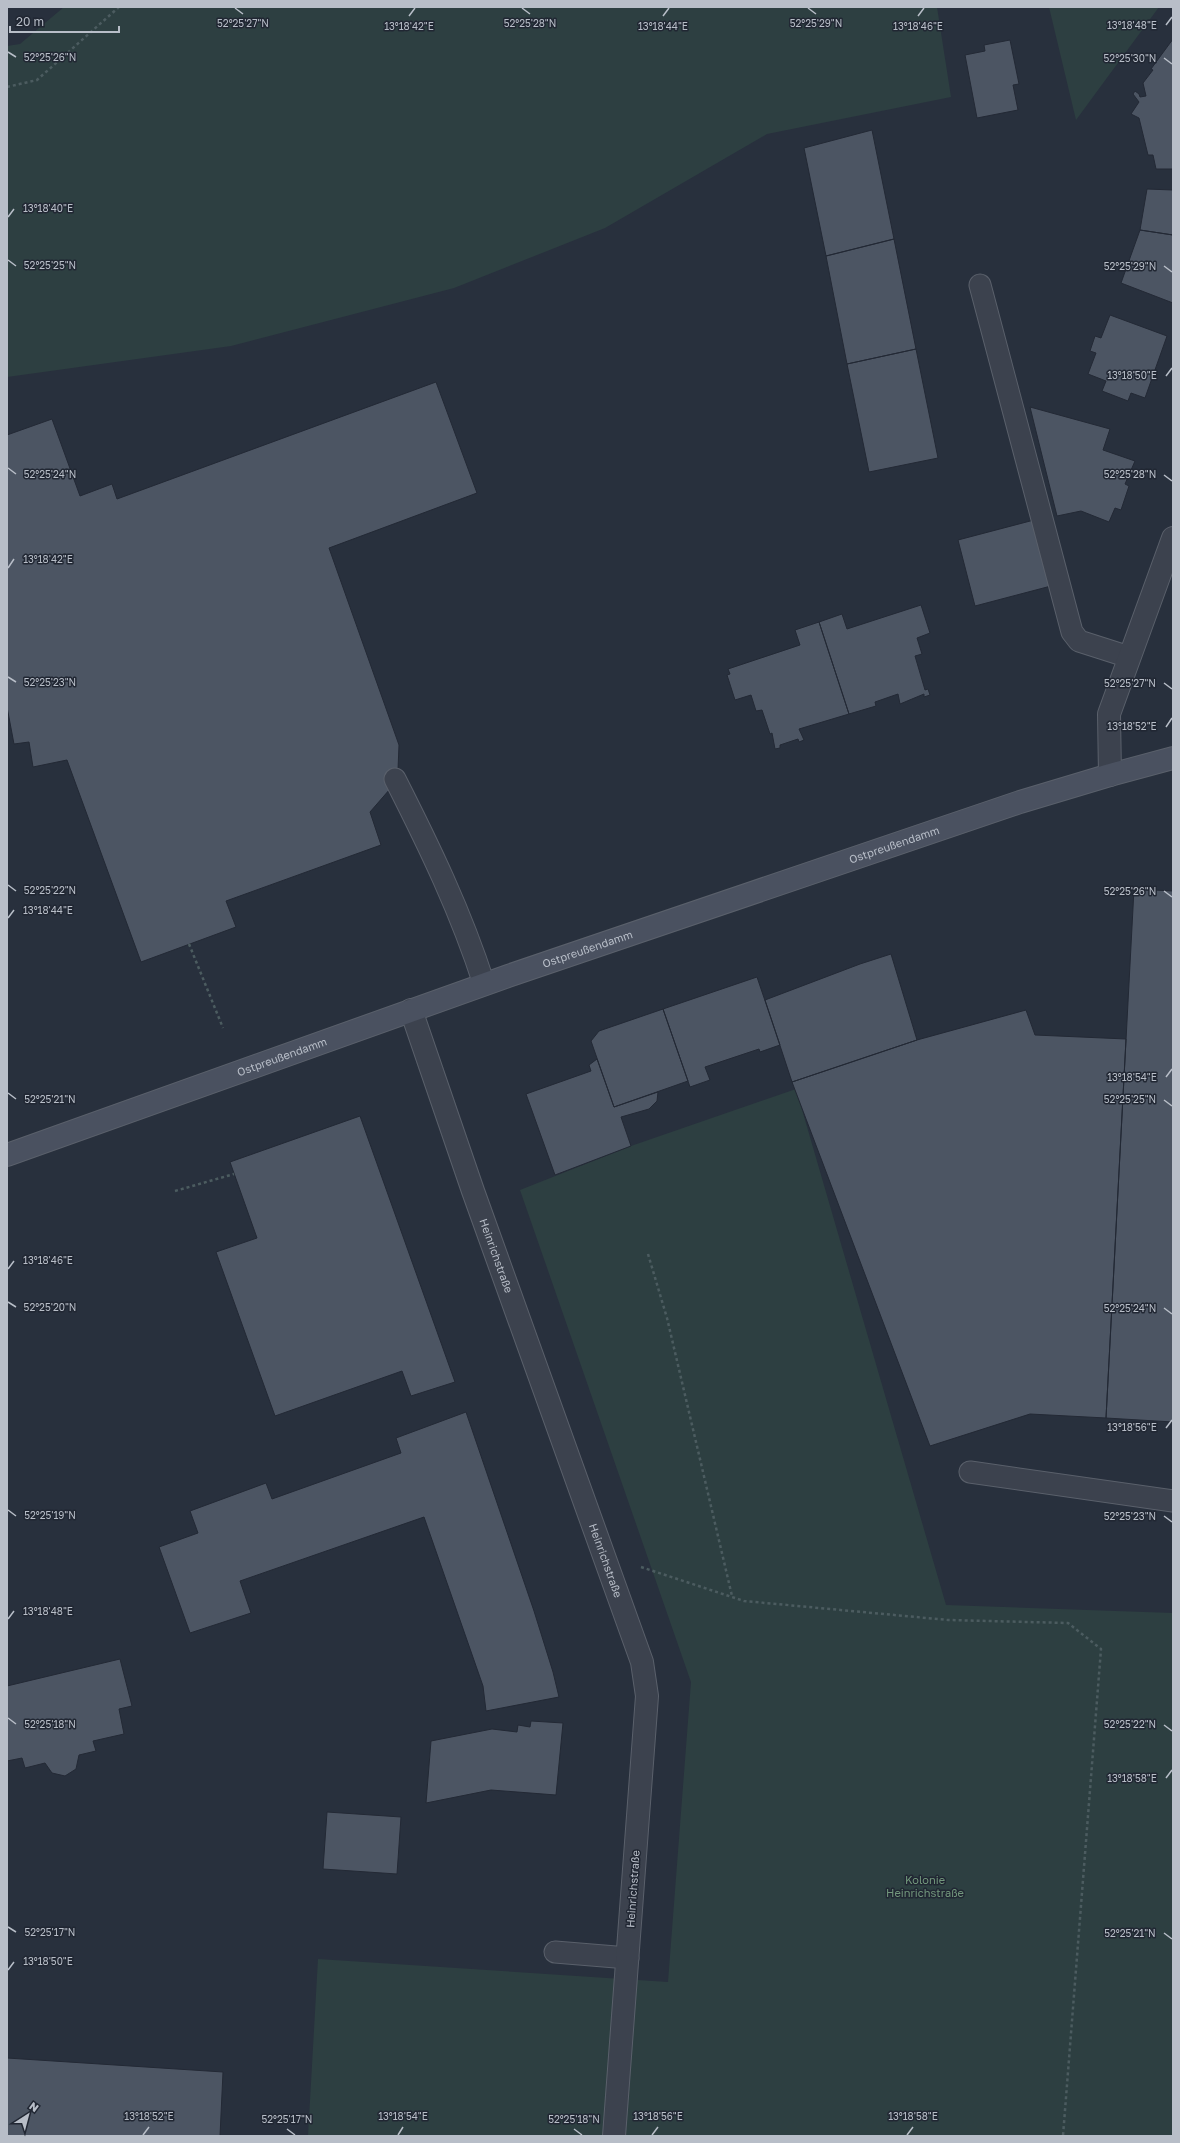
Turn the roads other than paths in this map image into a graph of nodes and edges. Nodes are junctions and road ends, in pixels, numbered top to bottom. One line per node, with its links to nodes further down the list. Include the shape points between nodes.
1 (980, 285): 3 (lane, via 1072,632 1079,641)
2 (1173, 538): 3 (street)
3 (1129, 658): 5 (street, via 1109,714)
4 (1173, 758): 5 (main road, Ostpreußendamm)
5 (1110, 775): 7 (main road, Ostpreußendamm, via 1020,802)
6 (394, 779): 7 (lane, via 453,897)
7 (484, 984): 8 (main road, Ostpreußendamm)
8 (411, 1010): 9 (main road, Ostpreußendamm); 13 (street, Heinrichstraße, via 475,1198 642,1662 647,1696)
9 (7, 1155)
10 (970, 1472): 11 (lane)
11 (1173, 1501)
12 (555, 1952): 13 (lane)
13 (628, 1958): 14 (street, Heinrichstraße)
14 (614, 2136)

